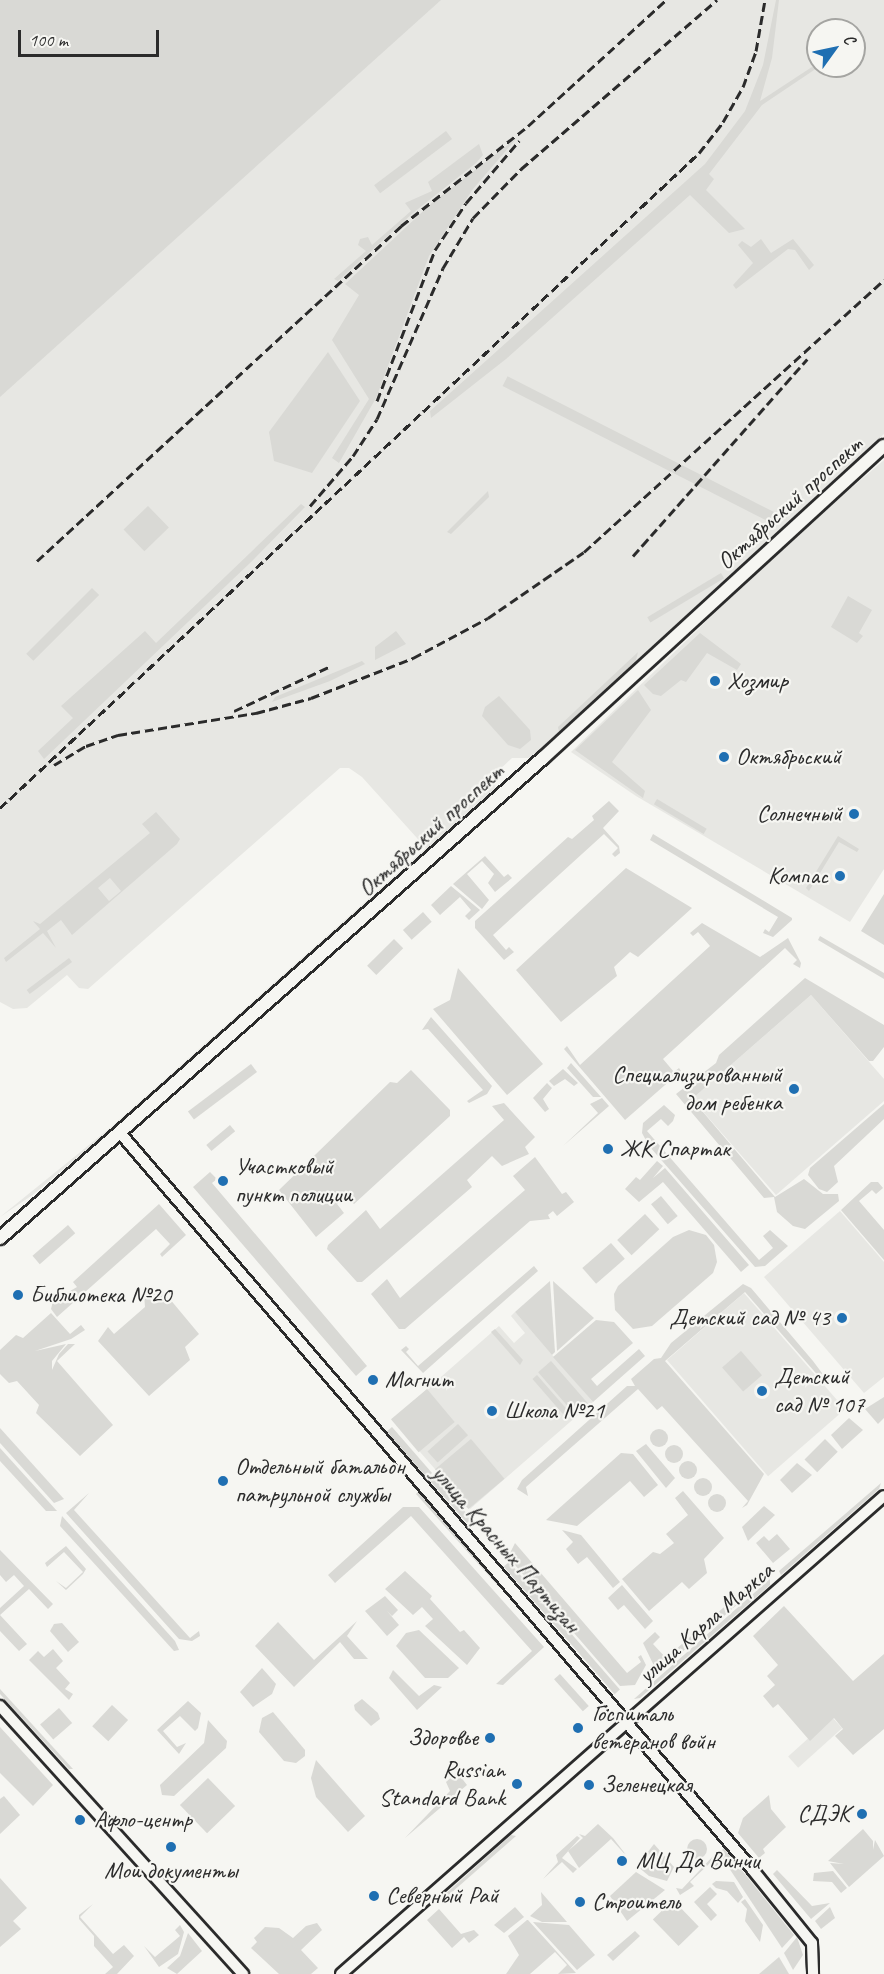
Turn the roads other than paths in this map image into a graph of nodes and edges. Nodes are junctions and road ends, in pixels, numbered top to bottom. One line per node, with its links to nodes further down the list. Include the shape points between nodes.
1 (884, 446): 2 (main road, Октябрьский проспект, via 548,754)
2 (121, 1134): 3 (main road, Октябрьский проспект); 6 (street, улица Красных Партизан)
3 (0, 1238)
4 (884, 1496): 6 (street, улица Карла Маркса)
5 (0, 1706): 8 (street)
6 (626, 1720): 7 (street, улица Красных Партизан, via 812,1943); 9 (street, улица Карла Маркса)
7 (814, 1962): 10 (street); 11 (street, улица Красных Партизан)
8 (243, 1974)
9 (342, 1974)
10 (802, 1974)
11 (813, 1974)

